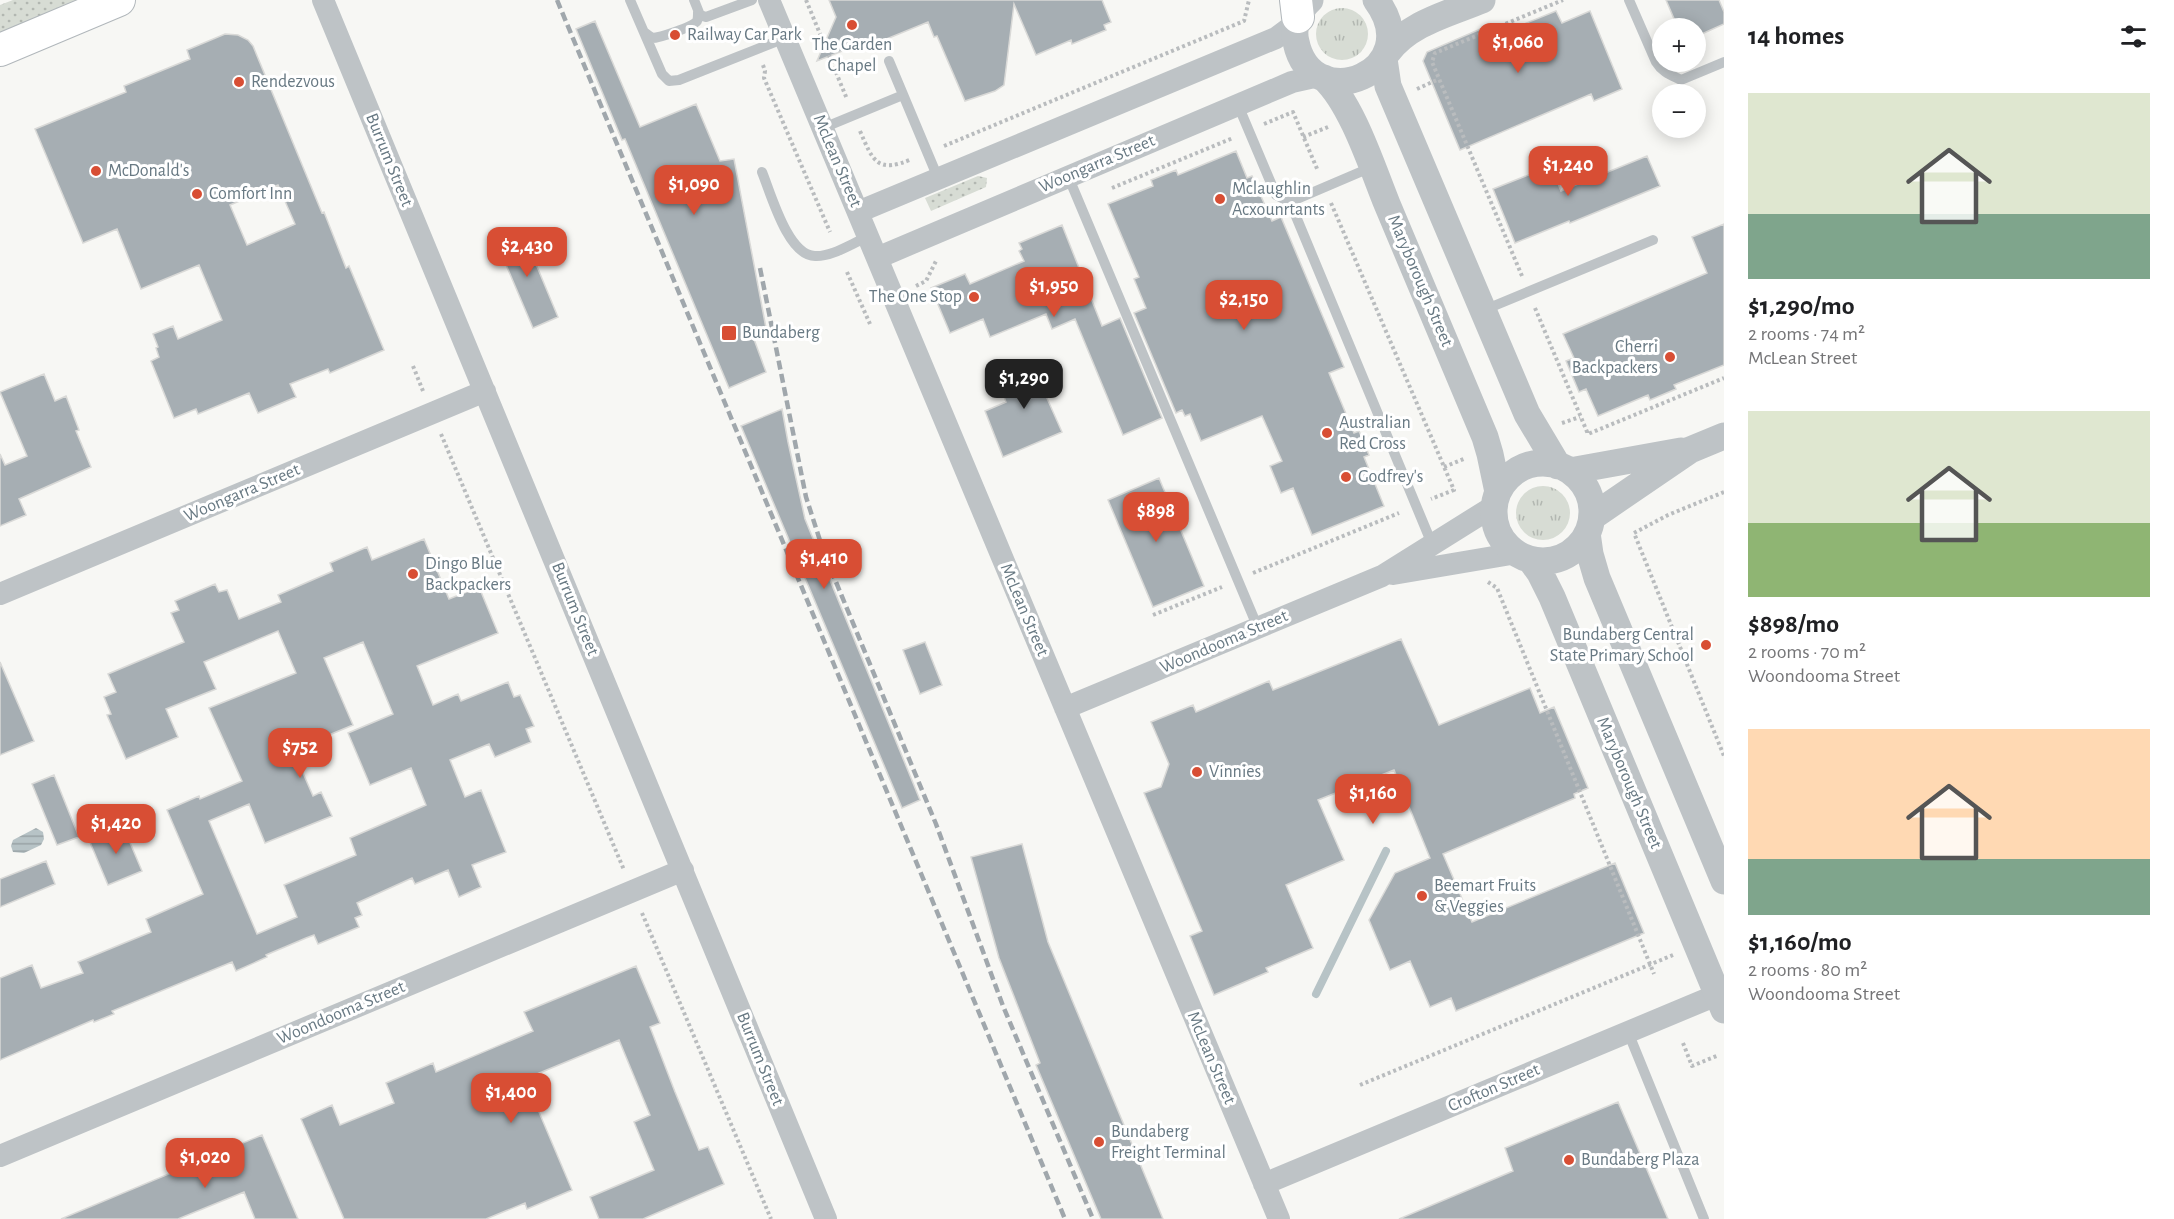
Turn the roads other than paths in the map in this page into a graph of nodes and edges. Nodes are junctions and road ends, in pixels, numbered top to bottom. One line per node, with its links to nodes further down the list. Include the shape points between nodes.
1 (119, 0): 14 (main road)
2 (323, 0): 32 (street, Burrum Street)
3 (630, 0): 12 (lane)
4 (694, 0): 11 (lane)
5 (752, 0): 11 (lane, via 710,17)
6 (769, 0): 13 (street, McLean Street)
7 (1376, 0): 15 (street, via 1390,24)
8 (1482, 0): 15 (street, via 1410,30)
9 (1629, 0): 17 (lane, via 1656,62 1667,74 1681,80)
10 (1300, 10): 18 (street, Maryborough Street, via 1295,38 1298,53); 25 (street, via 1276,38)
11 (698, 12): 12 (lane, via 697,22 660,38 652,38)
12 (644, 31): 13 (lane, via 662,74 669,81)
13 (785, 38): 21 (street, McLean Street)
14 (0, 50)
15 (1385, 56): 18 (street, via 1364,77 1337,82); 31 (street, via 1388,86)
16 (890, 61): 19 (lane)
17 (1724, 62)
18 (1321, 77): 20 (street, Woongarra Street, via 1292,82); 22 (street, Maryborough Street, via 1343,100)
19 (903, 95): 21 (lane); 25 (lane)
20 (1238, 105): 24 (street, Woongarra Street); 26 (lane, via 1276,195)
21 (823, 128): 27 (street, McLean Street)
22 (1372, 167): 26 (lane); 36 (street, Maryborough Street, via 1485,437)
23 (762, 172): 28 (lane, via 788,236 805,254 827,254)
24 (1068, 176): 30 (street, Woongarra Street); 42 (lane)
25 (938, 178): 27 (street)
26 (1290, 202): 38 (lane)
27 (858, 212): 28 (street, McLean Street)
28 (868, 237): 30 (street, McLean Street)
29 (1653, 240): 31 (lane)
30 (877, 258): 43 (street, McLean Street)
31 (1484, 310): 35 (street, via 1527,414)
32 (484, 391): 41 (street, Woongarra Street); 44 (street, Burrum Street)
33 (1724, 435): 34 (street)
34 (1690, 450): 35 (street); 37 (street)
35 (1564, 468): 36 (street, via 1544,463 1516,471); 37 (street, via 1587,491 1591,504)
36 (1496, 499): 38 (street, Woondooma Street); 39 (street, via 1494,520 1499,533)
37 (1589, 525): 39 (street, via 1580,544 1557,559 1543,561); 45 (street, via 1590,554 1598,578)
38 (1432, 544): 40 (street, Woondooma Street)
39 (1524, 556): 40 (street, Woondooma Street, via 1493,556); 46 (street, Maryborough Street, via 1540,573 1552,597)
40 (1382, 576): 42 (street, Woondooma Street)
41 (0, 594)
42 (1258, 628): 43 (street, Woondooma Street)
43 (1065, 708): 49 (street, McLean Street)
44 (682, 870): 48 (street, Woondooma Street); 50 (street, Burrum Street)
45 (1724, 881)
46 (1722, 999): 47 (street, Crofton Street)
47 (1628, 1032): 49 (street, Crofton Street); 52 (lane)
48 (0, 1156)
49 (1264, 1184): 51 (street, McLean Street)
50 (826, 1219)
51 (1279, 1219)
52 (1704, 1219)

